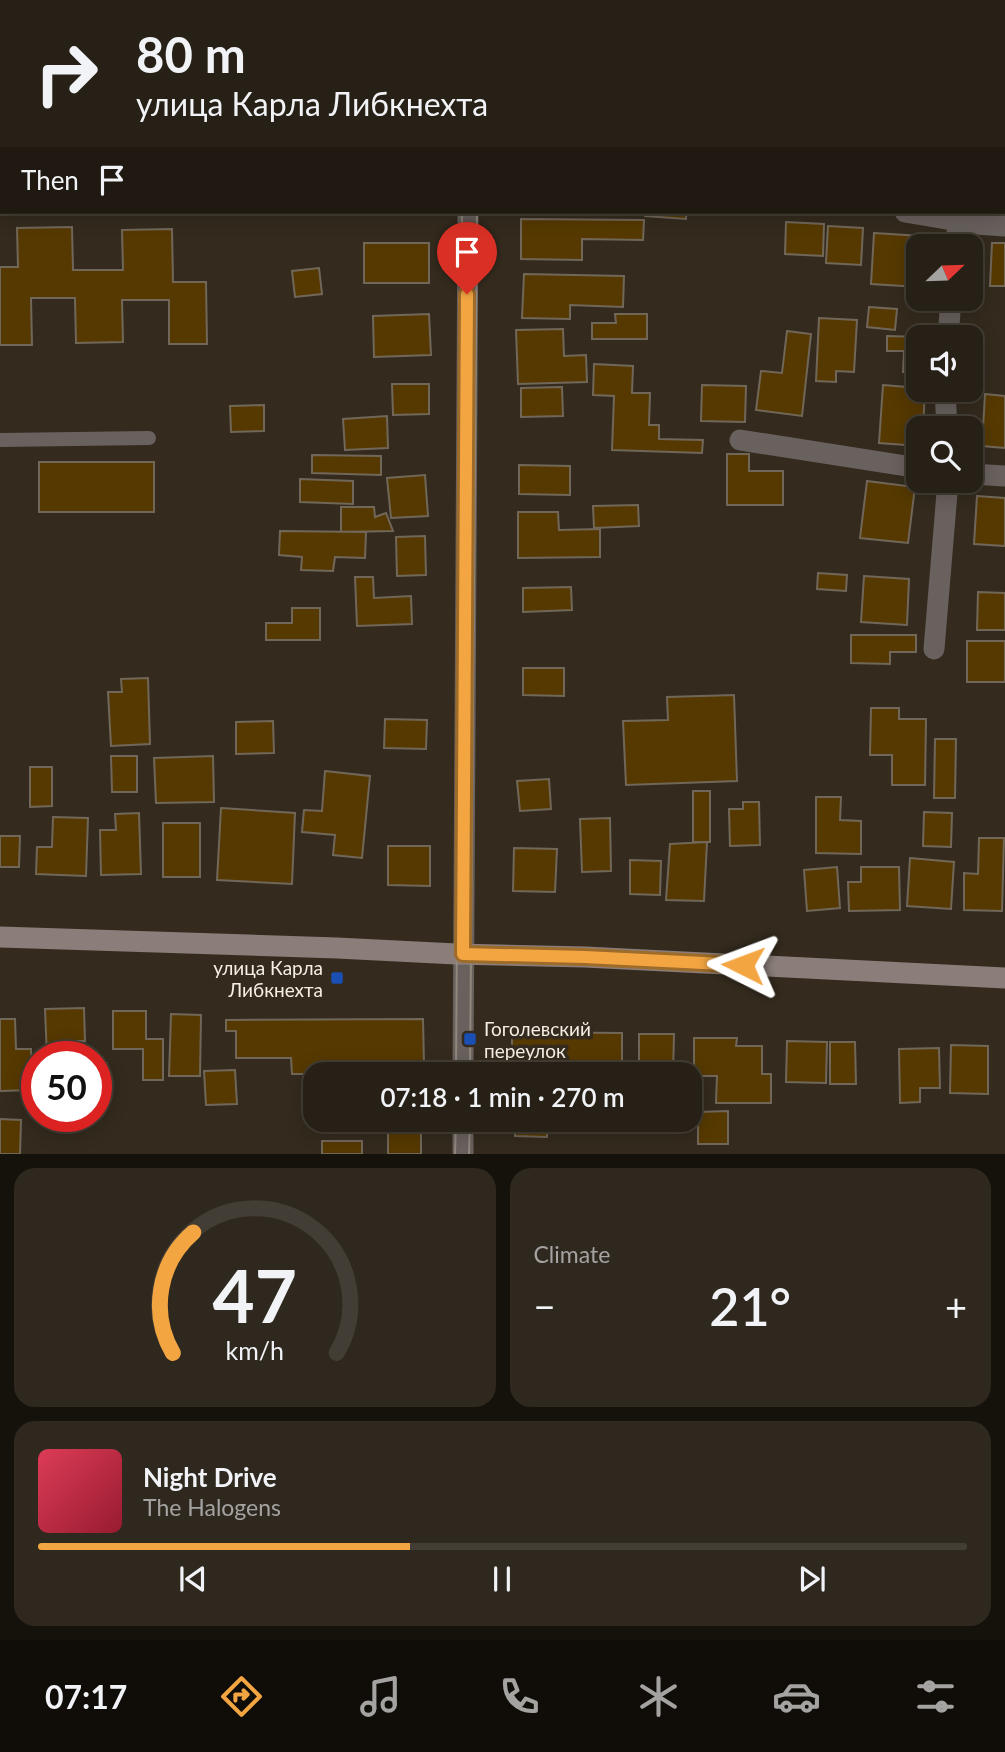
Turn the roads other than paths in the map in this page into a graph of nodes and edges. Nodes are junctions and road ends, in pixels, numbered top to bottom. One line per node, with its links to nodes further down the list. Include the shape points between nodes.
1 (468, 214): 15 (street)
2 (918, 214): 3 (street)
3 (958, 220): 4 (street); 5 (street)
4 (1005, 226)
5 (957, 234)
6 (149, 438): 7 (lane)
7 (0, 440)
8 (740, 440): 9 (street)
9 (906, 466)
10 (983, 475): 11 (street)
11 (1005, 476)
12 (947, 493): 13 (street)
13 (934, 649)
14 (0, 937): 15 (main road)
15 (463, 954): 16 (main road); 17 (street)
16 (1005, 978)
17 (463, 1062)
18 (463, 1132): 19 (street)
19 (463, 1153)

